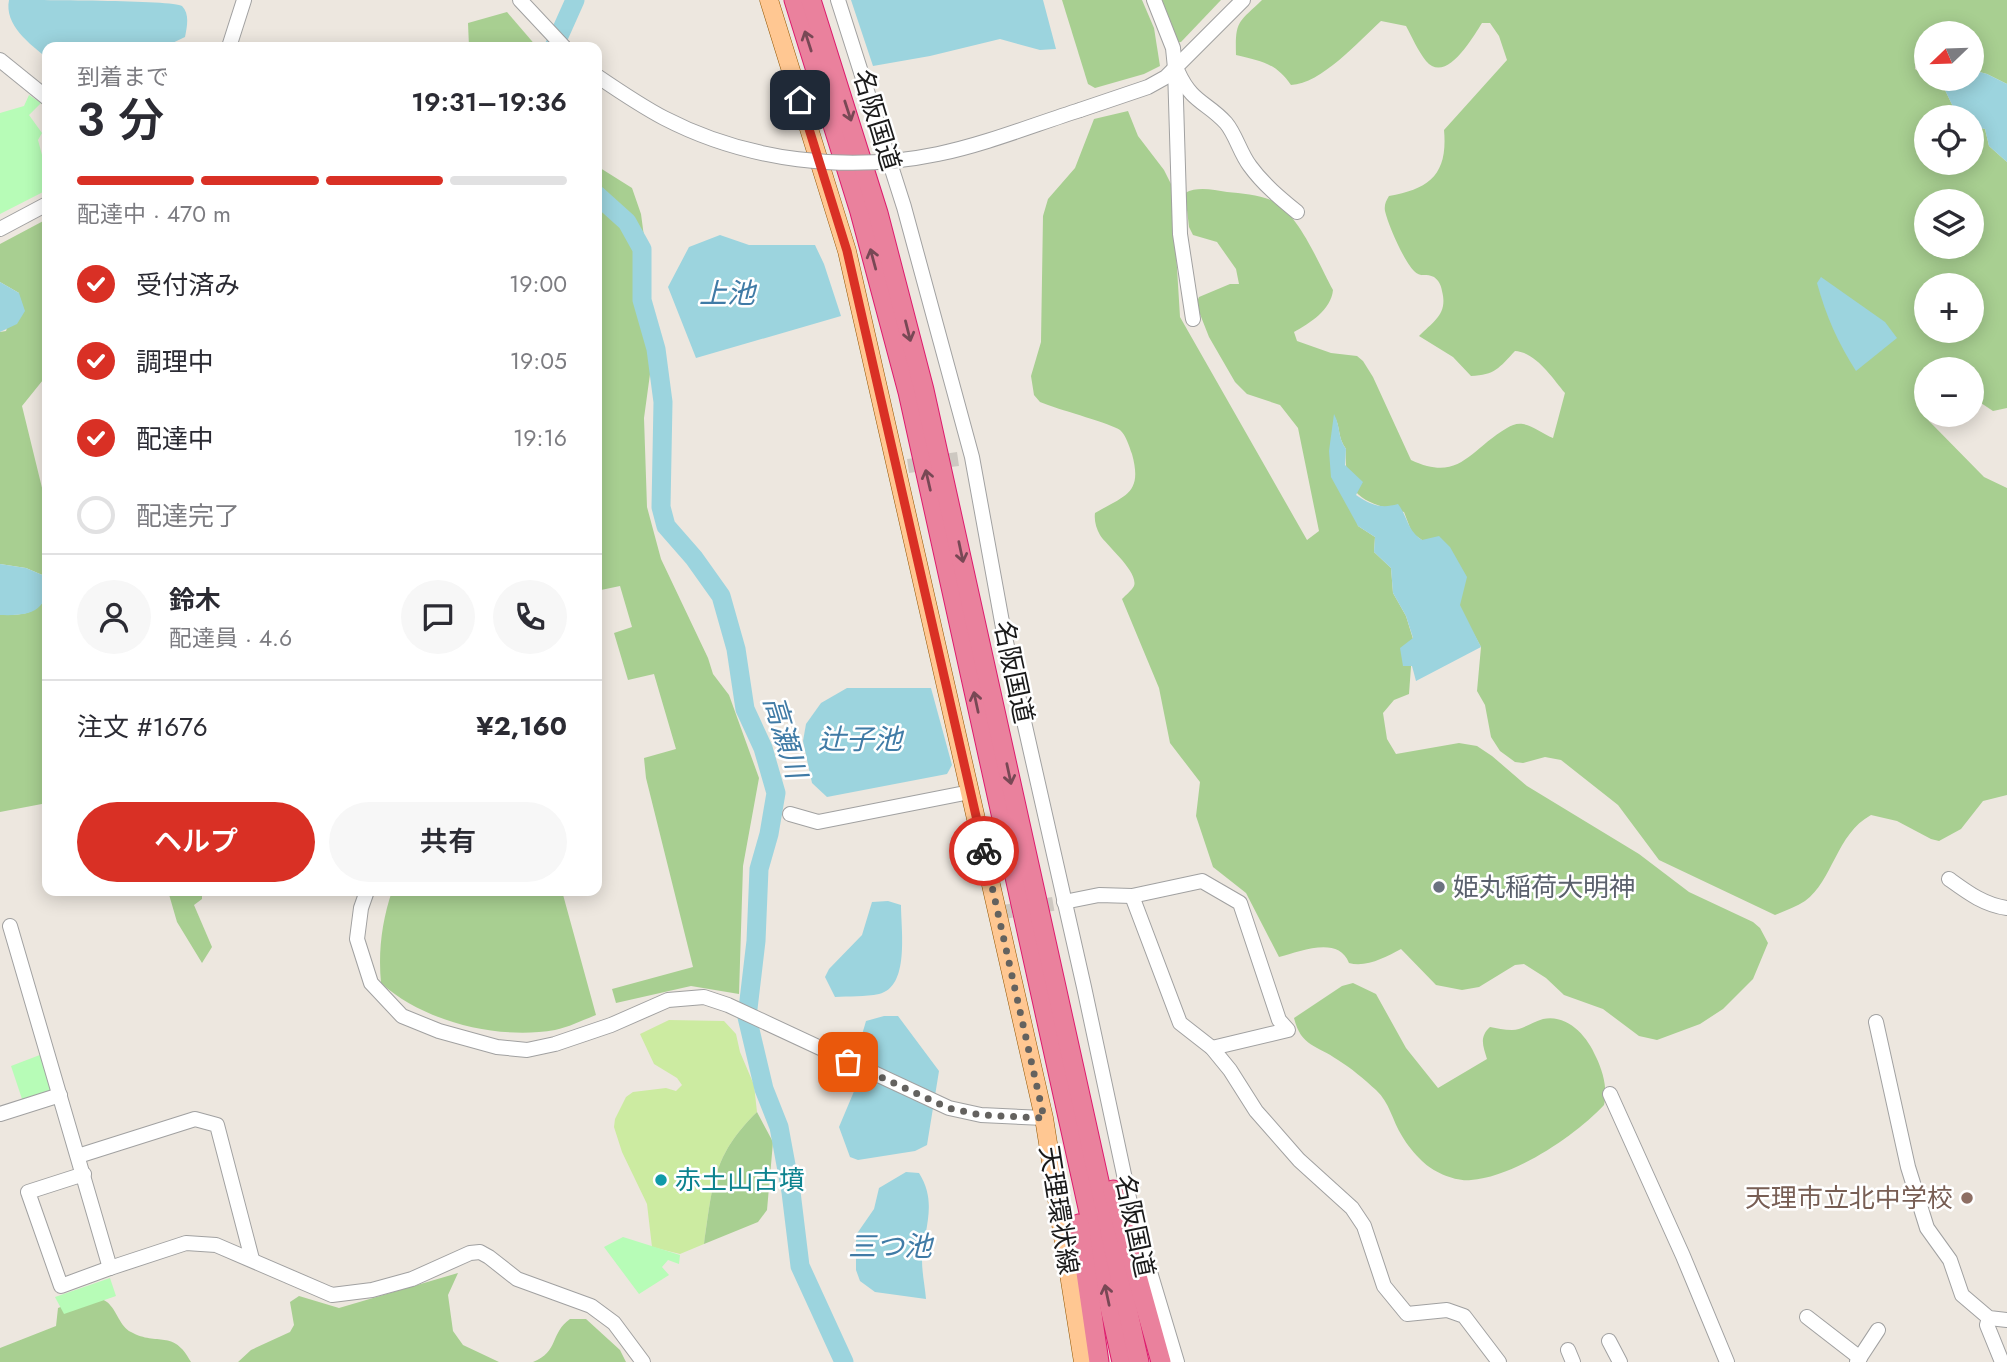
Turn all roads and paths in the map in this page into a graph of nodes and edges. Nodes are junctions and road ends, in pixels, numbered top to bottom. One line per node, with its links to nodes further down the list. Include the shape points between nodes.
1 (244, 0): 9 (street)
2 (520, 0): 10 (street)
3 (769, 0): 19 (main road, 天理環状線, via 847,251 902,467)
4 (794, 0): 22 (highway, 名阪国道, one-way to 4, via 905,380 860,212)
5 (811, 0): 28 (highway, 名阪国道, one-way to 28, via 878,214 920,377)
6 (838, 0): 25 (street, via 904,207)
7 (1154, 0): 12 (street, via 1173,48)
8 (1243, 0): 12 (street)
9 (231, 42)
10 (559, 42)
11 (0, 60): 14 (street)
12 (1175, 68): 13 (street, bridge, via 1148,87 1080,110 939,154 871,163 757,152 713,139 663,118); 16 (street, via 1197,101 1226,123 1249,165); 18 (street, via 1180,234)
13 (602, 79)
14 (42, 94)
15 (42, 207): 17 (street)
16 (1297, 212)
17 (0, 229)
18 (1192, 319)
19 (970, 792): 20 (street, via 818,822); 34 (main road, 天理環状線)
20 (790, 814)
21 (1949, 879): 26 (street, via 1973,897)
22 (1017, 888): 47 (highway, via 1073,1174); 48 (highway, 名阪国道, one-way to 22)
23 (365, 896): 34 (street, via 357,939 371,983 402,1016 439,1031 527,1050 611,1025 668,1000 704,997 948,1108 981,1115)
24 (1132, 896): 25 (street, via 1099,895); 30 (street, via 1180,1023); 30 (street, via 1202,881 1240,903 1279,1020 1288,1030)
25 (1064, 902): 51 (street, via 1132,1212)
26 (2007, 908)
27 (9, 926): 32 (street)
28 (1059, 1004): 49 (highway, 名阪国道); 50 (highway)
29 (1876, 1022): 40 (street, via 1908,1167 1927,1228 1950,1260 1962,1295)
30 (1212, 1048): 52 (street, via 1299,1160 1352,1208 1364,1226 1384,1286 1400,1307 1407,1314 1447,1310 1464,1316)
31 (1610, 1094): 54 (street)
32 (60, 1095): 33 (street); 35 (street)
33 (0, 1114)
34 (1044, 1118): 46 (main road, 天理環状線)
35 (78, 1156): 36 (street); 37 (street, via 195,1119 217,1125)
36 (83, 1174): 38 (street); 38 (street, via 28,1192 61,1286)
37 (252, 1259): 38 (street, via 215,1245 186,1243); 45 (street, via 332,1295 412,1279 480,1252 517,1279 591,1306 614,1323)
38 (110, 1268)
39 (1807, 1317): 44 (street)
40 (1989, 1318): 41 (street); 55 (street, via 1987,1325)
41 (2007, 1320)
42 (1878, 1330): 44 (street)
43 (1609, 1341): 53 (street)
44 (1858, 1360)
45 (643, 1362)
46 (1083, 1362)
47 (1099, 1362)
48 (1122, 1362)
49 (1139, 1362)
50 (1161, 1362)
51 (1177, 1362)
52 (1499, 1362)
53 (1619, 1362)
54 (1727, 1362)
55 (2001, 1362)

